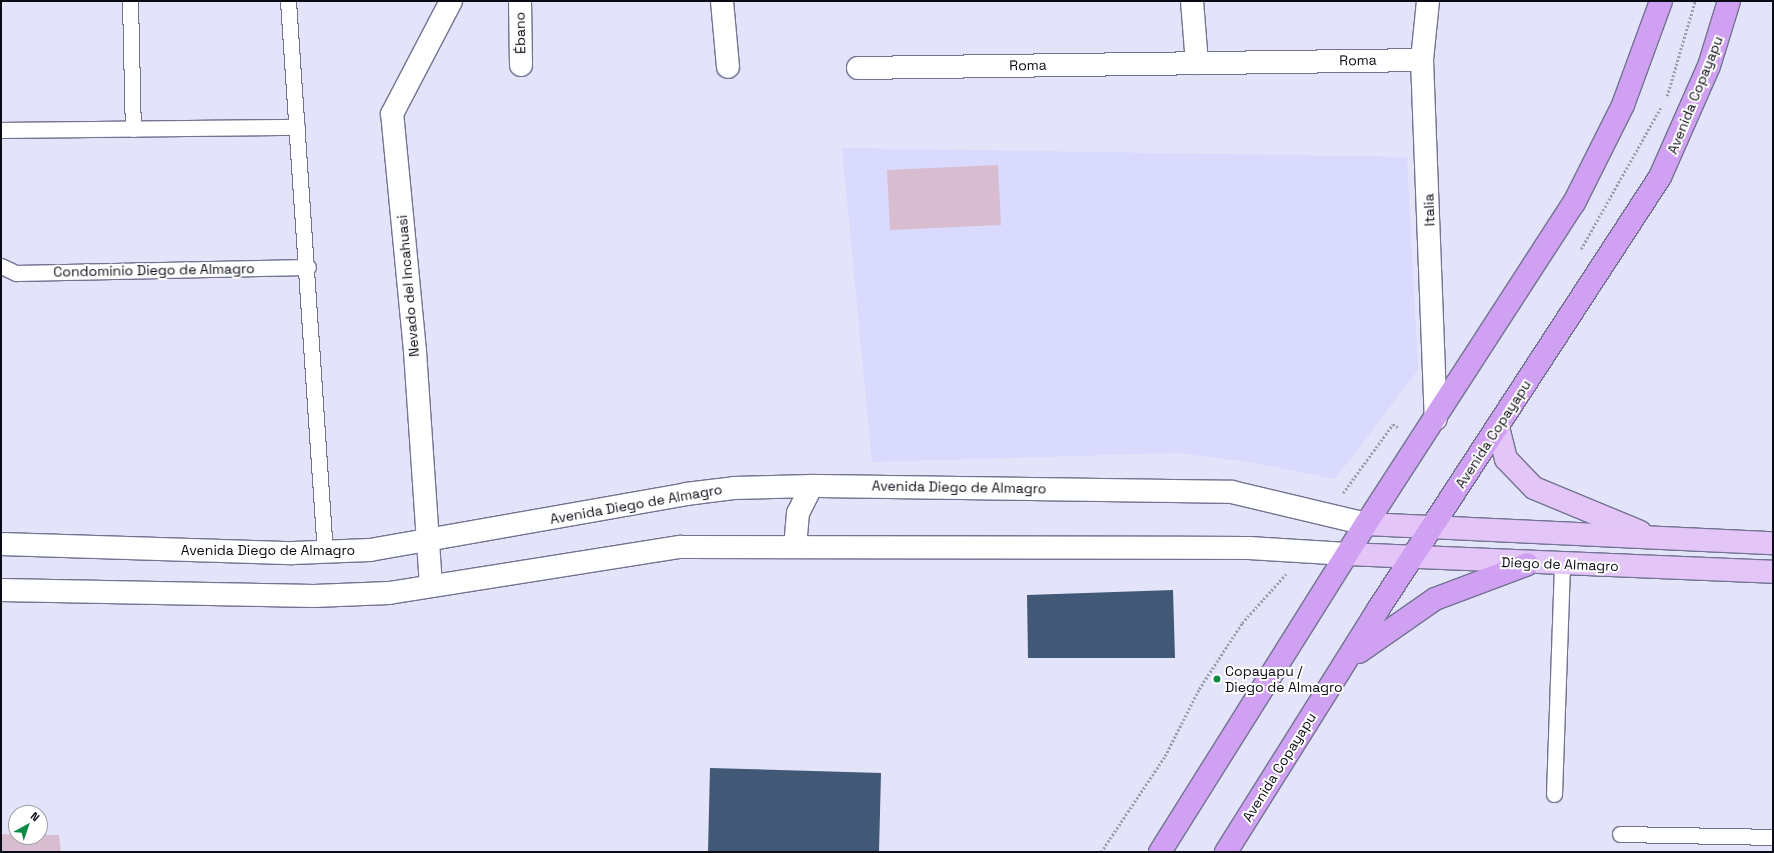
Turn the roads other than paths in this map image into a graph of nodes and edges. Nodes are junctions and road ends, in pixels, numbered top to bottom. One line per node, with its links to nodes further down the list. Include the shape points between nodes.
1 (130, 1): 16 (lane)
2 (288, 1): 15 (lane)
3 (451, 1): 26 (street, Nevado del Incahuasi, via 392,114)
4 (520, 1): 12 (street, Ébano)
5 (722, 1): 13 (street)
6 (1192, 1): 11 (street)
7 (1428, 1): 10 (street, Italia)
8 (1661, 1): 20 (highway, via 1623,105 1574,202)
9 (1729, 1): 21 (highway, Avenida Copayapu, via 1706,73 1660,177)
10 (1422, 60): 11 (street, Roma); 20 (street, Italia)
11 (1197, 63): 14 (street, Roma)
12 (521, 65)
13 (728, 67)
14 (858, 68)
15 (297, 127): 16 (lane); 19 (lane)
16 (133, 129): 17 (lane)
17 (1, 130)
18 (1, 266): 19 (lane, Condominio Diego de Almagro, via 16,273)
19 (308, 267): 30 (lane)
20 (1436, 419): 23 (highway)
21 (1498, 427): 24 (highway, Avenida Copayapu); 25 (main road, via 1506,459 1534,488)
22 (812, 486): 23 (street, Avenida Diego de Almagro, via 1232,492); 26 (street, Avenida Diego de Almagro, via 734,488 686,494); 29 (street, via 798,513)
23 (1366, 524): 24 (main road, Diego de Almagro); 31 (highway)
24 (1432, 527): 25 (main road, Diego de Almagro); 32 (highway, Avenida Copayapu)
25 (1656, 539): 27 (main road, Diego de Almagro); 35 (main road)
26 (429, 541): 30 (street, Avenida Diego de Almagro); 37 (street, Nevado del Incahuasi)
27 (1773, 543)
28 (1, 544): 30 (street, Avenida Diego de Almagro)
29 (795, 547): 31 (street, via 1249,548); 37 (street, via 675,547)
30 (326, 553)
31 (1347, 554): 32 (main road, Diego de Almagro); 43 (highway)
32 (1412, 558): 33 (main road, Diego de Almagro); 39 (highway, Avenida Copayapu)
33 (1528, 564): 34 (main road, Diego de Almagro); 39 (highway, via 1435,600 1370,641)
34 (1562, 565): 35 (main road, Diego de Almagro); 40 (lane)
35 (1655, 568): 36 (main road, Diego de Almagro)
36 (1773, 572)
37 (431, 586): 38 (street, via 389,593 314,596)
38 (1, 590)
39 (1343, 666): 44 (highway, Avenida Copayapu)
40 (1554, 794)
41 (1620, 834): 42 (lane)
42 (1773, 837)
43 (1160, 852)
44 (1226, 852)

